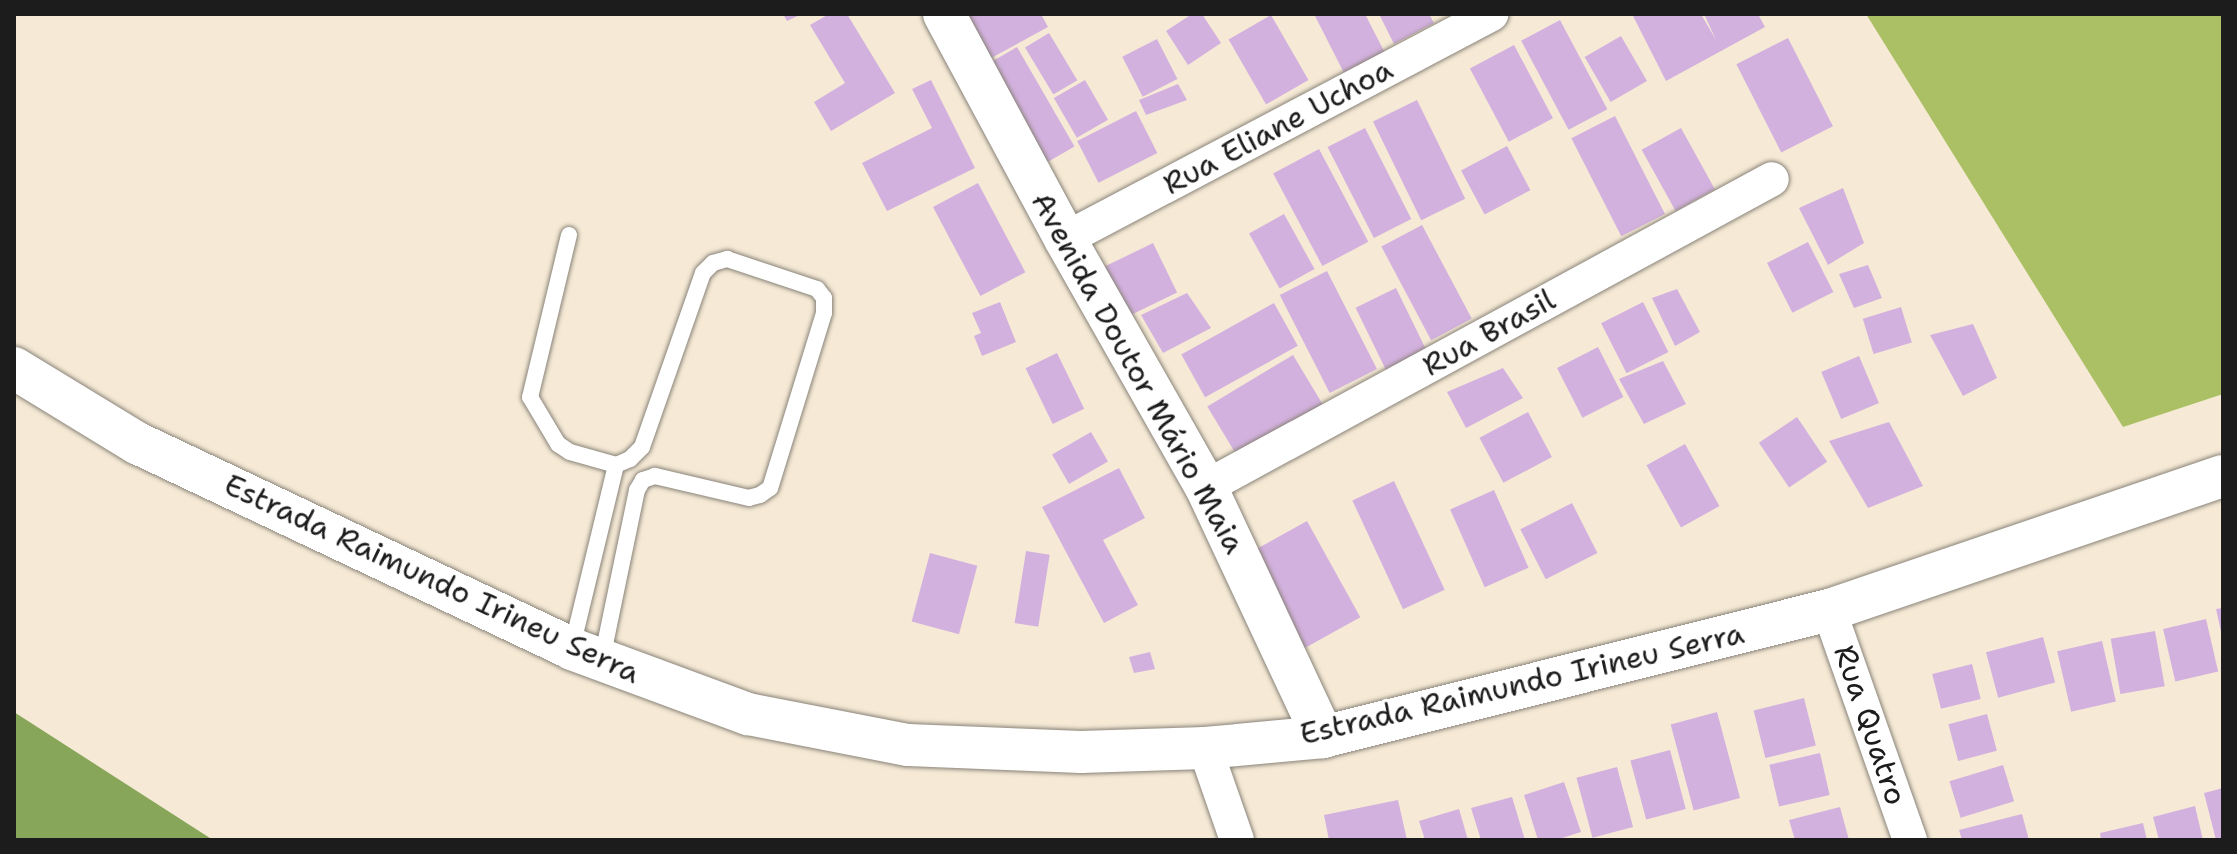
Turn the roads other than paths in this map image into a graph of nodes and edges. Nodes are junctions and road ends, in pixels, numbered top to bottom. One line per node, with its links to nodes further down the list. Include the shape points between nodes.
1 (944, 14): 5 (street, Avenida Doutor Mário Maia)
2 (1491, 14): 5 (street, Rua Eliane Uchoa)
3 (1772, 179): 9 (street, Rua Brasil)
4 (569, 235): 7 (lane, via 530,397 558,444)
5 (1065, 239): 9 (street, Avenida Doutor Mário Maia)
6 (14, 368): 11 (street, Estrada Raimundo Irineu Serra, via 137,443)
7 (616, 465): 11 (lane); 11 (lane, via 642,447 703,273 713,263 727,259 817,289 824,298 824,313 770,488 749,498 655,476 643,480)
8 (2223, 476): 10 (street, Estrada Raimundo Irineu Serra)
9 (1206, 487): 12 (street, Avenida Doutor Mário Maia)
10 (1829, 610): 12 (street, Estrada Raimundo Irineu Serra); 15 (street, Rua Quatro)
11 (587, 655): 13 (street, Estrada Raimundo Irineu Serra, via 748,714 908,745 1081,752)
12 (1323, 737): 13 (street, Estrada Raimundo Irineu Serra)
13 (1205, 748): 14 (street)
14 (1237, 840)
15 (1910, 840)

